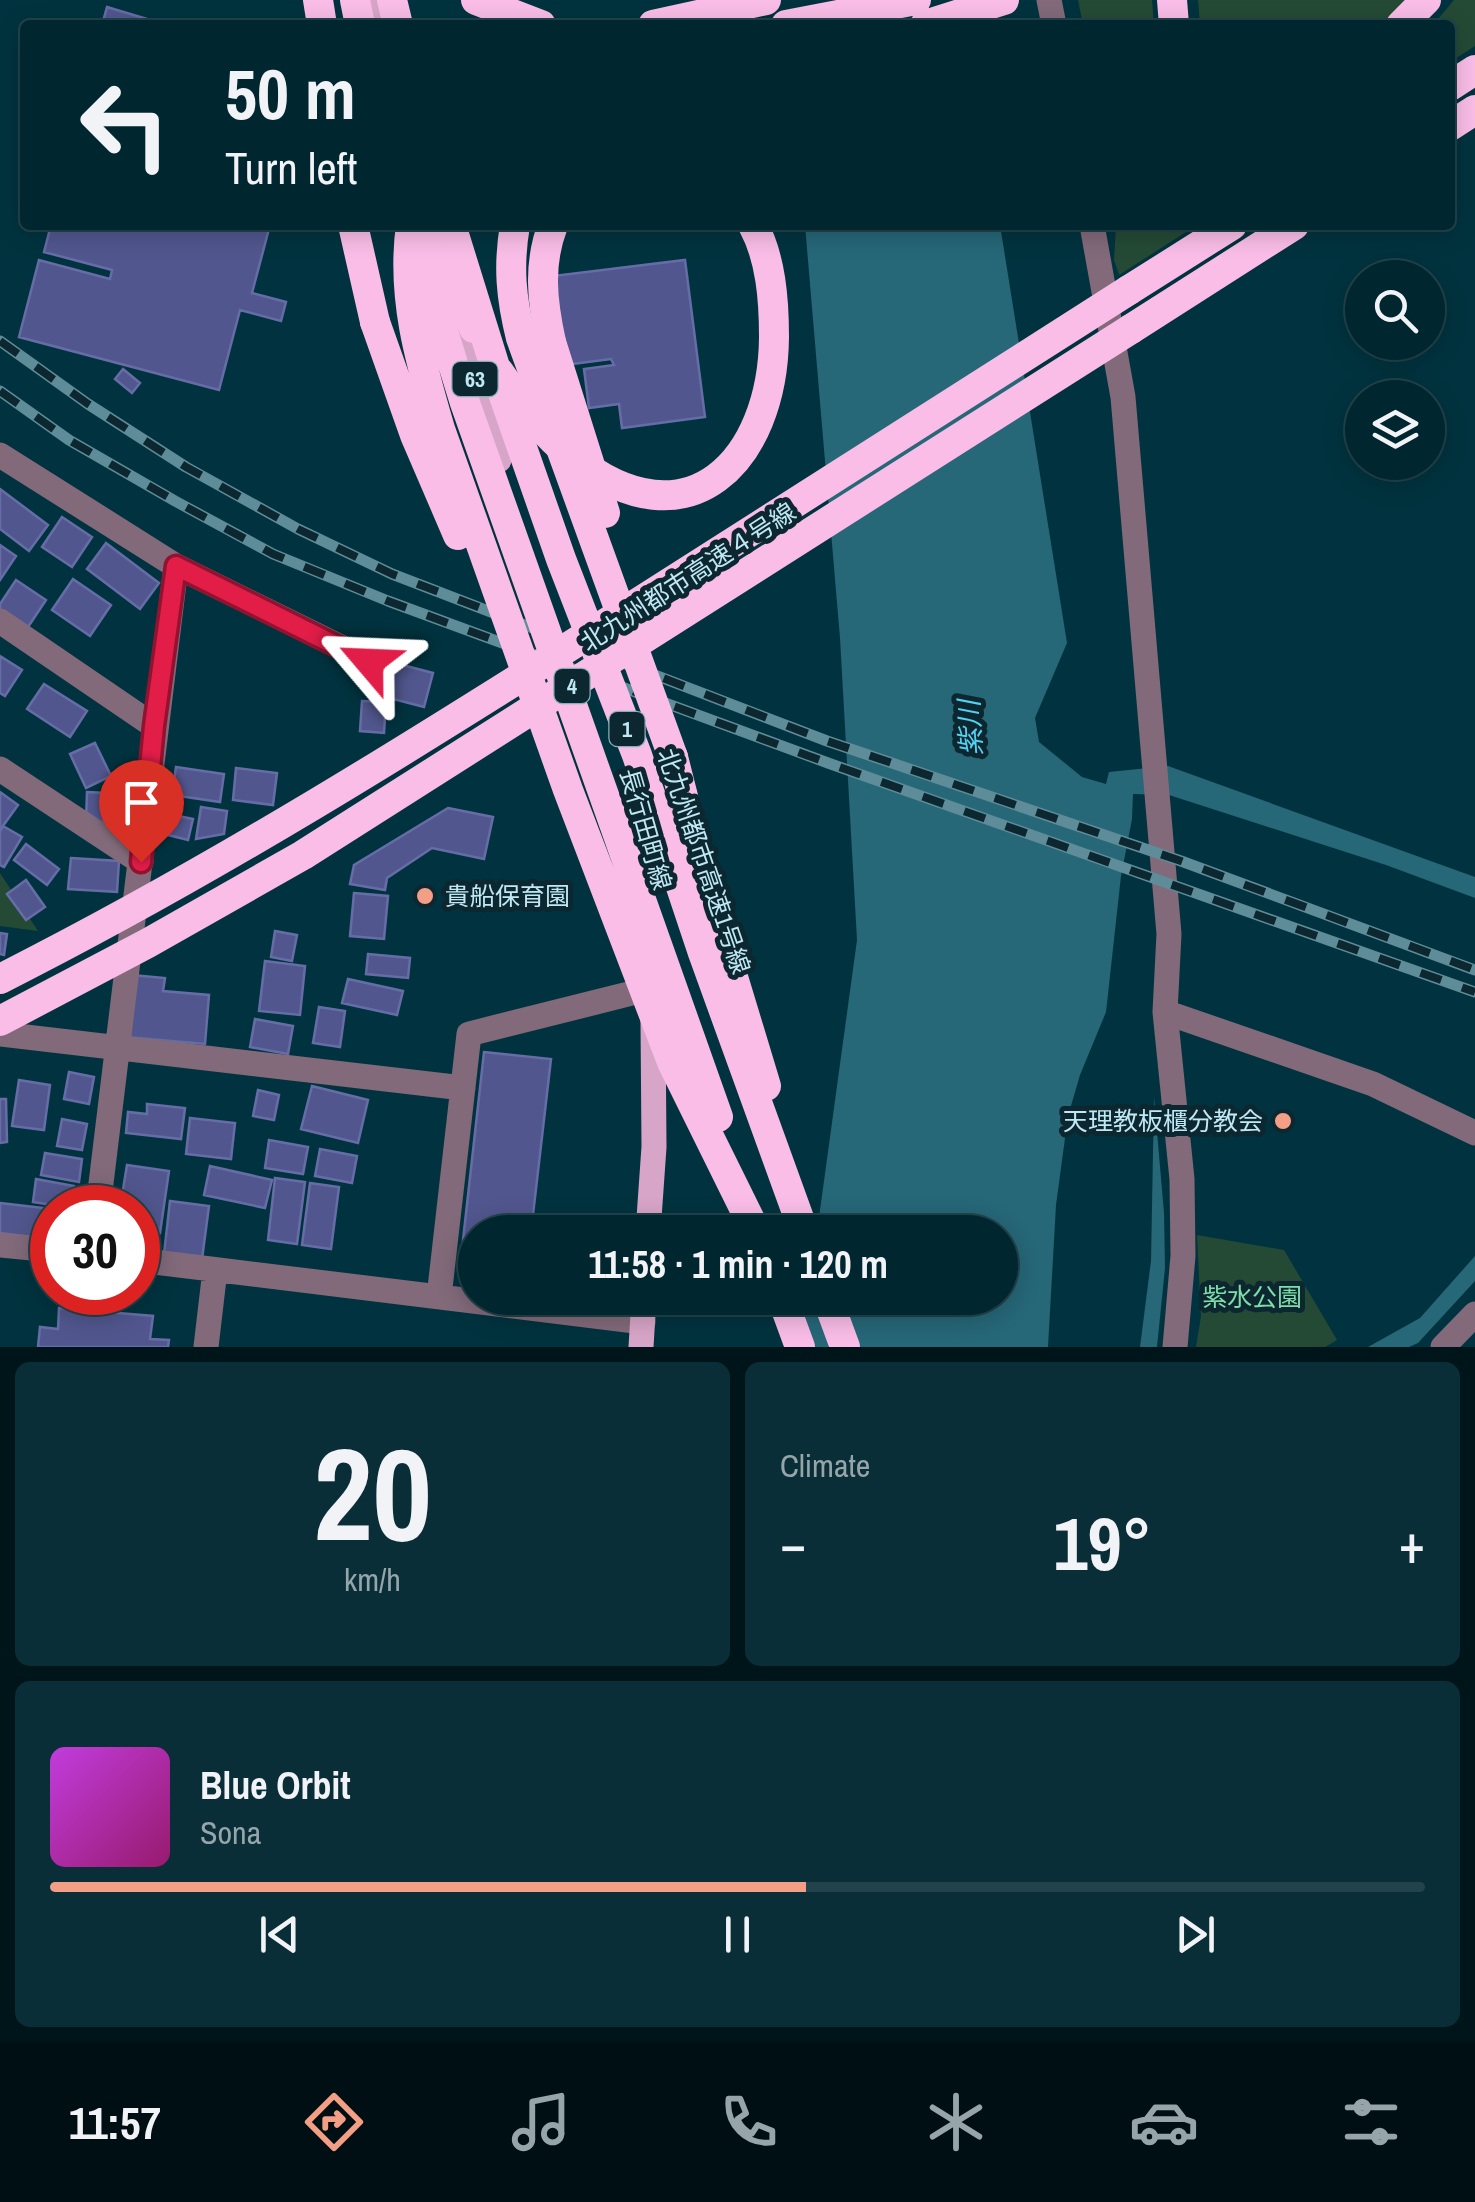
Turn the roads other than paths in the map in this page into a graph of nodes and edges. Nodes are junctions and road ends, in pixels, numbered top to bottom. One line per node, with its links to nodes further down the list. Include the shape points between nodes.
1 (476, 0): 6 (highway)
2 (766, 0): 7 (highway)
3 (916, 0): 8 (highway)
4 (1004, 0): 9 (highway)
5 (1426, 0): 10 (highway)
6 (527, 20)
7 (676, 20)
8 (812, 20)
9 (940, 20)
10 (1406, 20)
11 (354, 230): 30 (highway, bridge, via 375,322 408,417)
12 (410, 230): 30 (highway, bridge, via 408,293 425,379)
13 (413, 230): 43 (highway, 1, bridge, via 478,440)
14 (431, 230): 33 (main road, 長行田町線 / 63, via 627,858)
15 (432, 230): 19 (highway, via 483,347 544,432 608,480 664,495 713,482 751,441 770,384 774,329 767,262)
16 (453, 230): 44 (highway, 北九州都市高速1号線 / 1, bridge, via 505,399)
17 (514, 230): 28 (highway, bridge, via 509,260 520,338)
18 (550, 230): 28 (highway, bridge, via 542,273 551,342 650,658)
19 (755, 230)
20 (1093, 230): 34 (street, via 1123,397 1170,934)
21 (1224, 230): 32 (highway, 北九州都市高速４号線 / 4, bridge, via 383,764 123,917)
22 (1286, 230): 35 (highway, 北九州都市高速４号線 / 4, bridge, via 303,856)
23 (0, 455): 24 (street)
24 (176, 566): 26 (street); 27 (street)
25 (0, 621): 27 (street)
26 (369, 662)
27 (154, 726): 31 (street)
28 (673, 757): 45 (highway, via 732,982)
29 (0, 769): 31 (street)
30 (568, 790): 42 (highway, bridge, via 672,1062)
31 (141, 862): 37 (street)
32 (0, 979)
33 (652, 988): 38 (street, via 469,1034); 41 (main road, 長行田町線 / 63)
34 (1165, 1012): 39 (street, via 1373,1084); 60 (street, via 1182,1179)
35 (0, 1021)
36 (0, 1034): 37 (street)
37 (116, 1047): 38 (street); 40 (street)
38 (462, 1088): 50 (street)
39 (1475, 1133)
40 (101, 1185)
41 (649, 1215)
42 (749, 1215)
43 (752, 1215)
44 (798, 1215)
45 (811, 1215)
46 (0, 1245): 47 (street)
47 (30, 1248)
48 (160, 1263): 49 (street)
49 (215, 1270): 50 (street); 56 (street)
50 (439, 1297): 55 (street)
51 (1475, 1314): 61 (street)
52 (788, 1315): 57 (highway)
53 (833, 1315): 58 (highway)
54 (846, 1315): 59 (highway)
55 (643, 1322)
56 (206, 1347)
57 (800, 1347)
58 (845, 1347)
59 (857, 1347)
60 (1174, 1347)
61 (1443, 1347)

